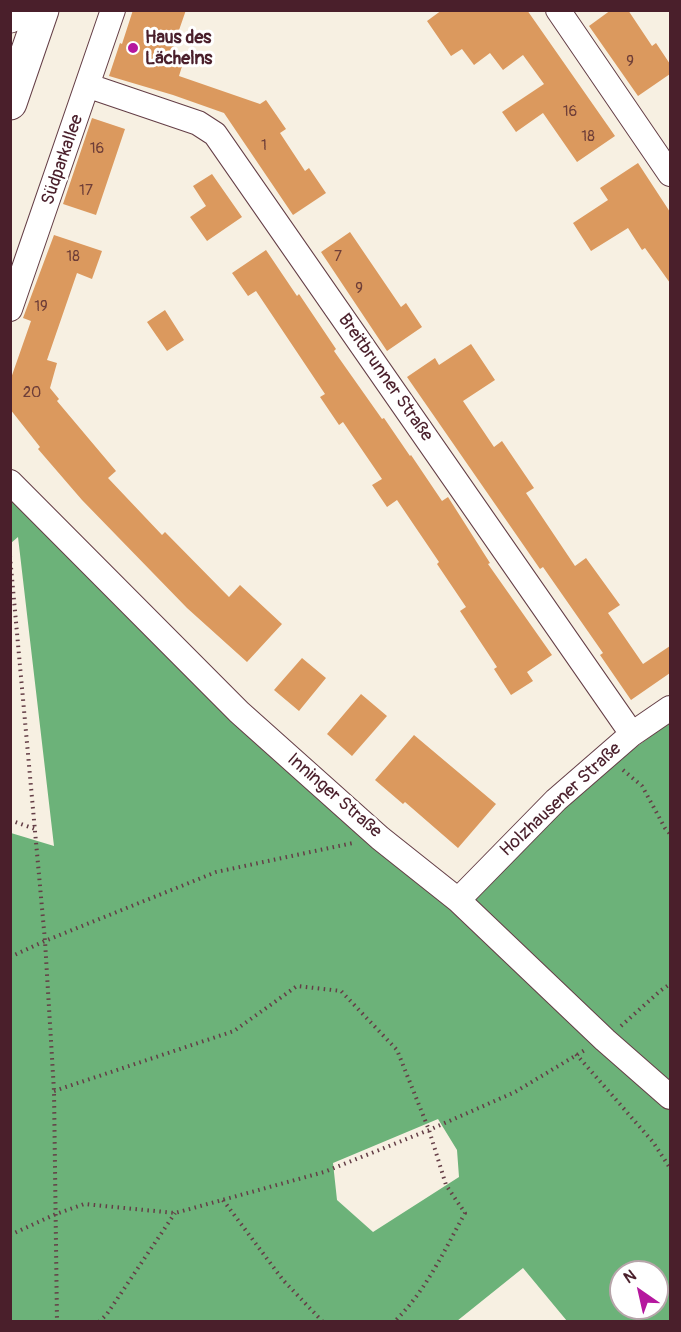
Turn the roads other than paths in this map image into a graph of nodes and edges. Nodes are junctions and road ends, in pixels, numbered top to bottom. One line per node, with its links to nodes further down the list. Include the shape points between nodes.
1 (13, 10): 5 (highway)
2 (42, 10): 7 (highway)
3 (113, 10): 6 (street, Südparkallee)
4 (558, 10): 8 (street)
5 (10, 16)
6 (89, 86): 9 (street, Südparkallee); 12 (street, Breitbrunner Straße, via 198,123 215,134)
7 (10, 103)
8 (670, 174)
9 (10, 309)
10 (10, 482): 13 (street, Inninger Straße, via 239,712 380,838)
11 (670, 708): 12 (street, Holzhausener Straße)
12 (632, 734): 13 (street, Holzhausener Straße, via 556,800)
13 (458, 900): 14 (street, Inninger Straße)
14 (670, 1097)

